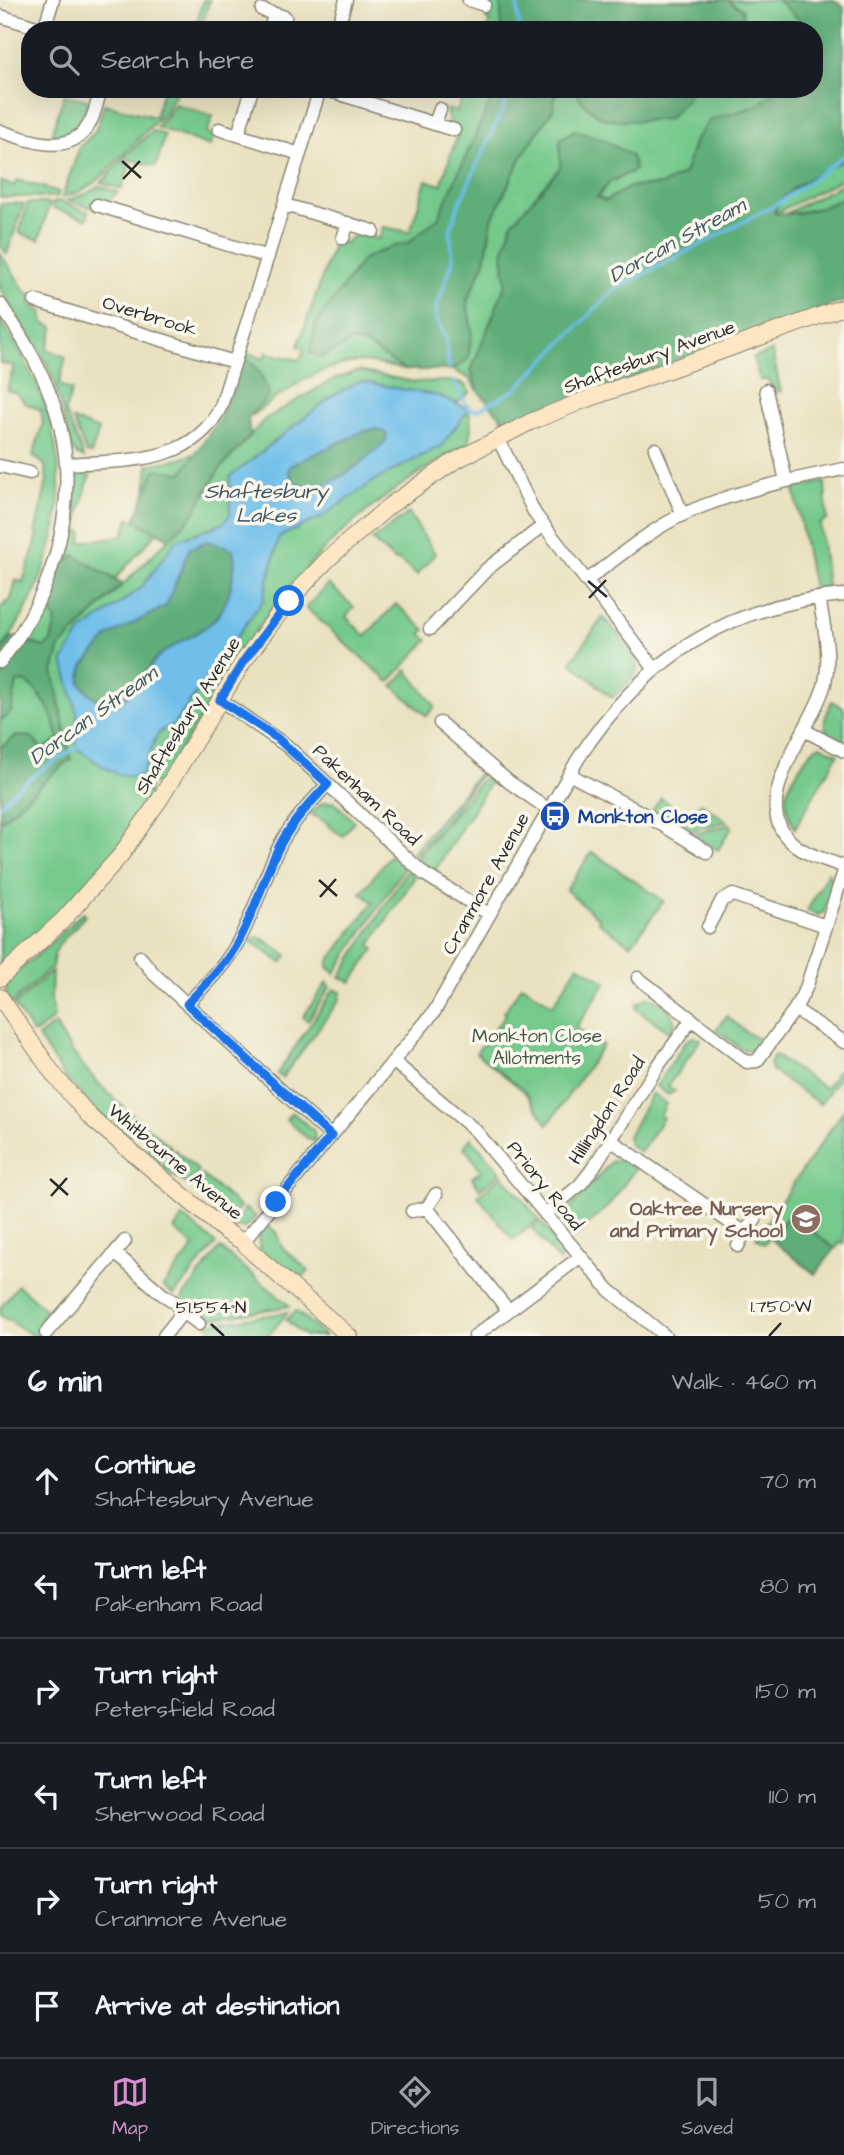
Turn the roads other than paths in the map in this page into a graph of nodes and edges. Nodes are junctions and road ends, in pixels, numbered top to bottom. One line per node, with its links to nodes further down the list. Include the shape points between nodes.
1 (53, 0): 7 (street)
2 (346, 0): 9 (street)
3 (469, 0): 4 (street)
4 (484, 5)
5 (274, 14): 8 (street)
6 (0, 16): 10 (street)
7 (47, 21)
8 (272, 21)
9 (340, 21)
10 (21, 22)
11 (98, 98): 19 (street, via 90,124 73,140 45,144)
12 (249, 98): 20 (street)
13 (319, 98): 21 (street)
14 (351, 98): 16 (street)
15 (440, 109): 16 (street)
16 (435, 124): 18 (street)
17 (219, 128): 20 (street)
18 (454, 130)
19 (0, 131)
20 (238, 135): 21 (street)
21 (300, 154): 24 (street)
22 (122, 198): 25 (street)
23 (97, 205): 25 (street)
24 (285, 205): 26 (street); 29 (street)
25 (117, 211): 29 (street)
26 (348, 223): 27 (street); 28 (street)
27 (373, 231)
28 (343, 238)
29 (268, 257): 35 (street)
30 (35, 300): 32 (street, Overbrook)
31 (0, 304): 39 (street, via 43,377 60,425)
32 (54, 306): 34 (street); 35 (street, Overbrook)
33 (844, 307): 37 (street, Shaftesbury Avenue, via 582,401)
34 (49, 320)
35 (234, 362): 39 (street, via 212,424 182,448 143,457)
36 (766, 390): 43 (street, via 775,403)
37 (498, 438): 45 (street); 52 (street, Shaftesbury Avenue, via 422,482 338,550 279,614)
38 (654, 449): 44 (street)
39 (66, 464): 50 (street, via 65,510 55,561 26,626)
40 (0, 466): 42 (street)
41 (844, 469): 43 (street)
42 (30, 473)
43 (786, 481): 44 (street)
44 (682, 515): 46 (street)
45 (544, 526): 46 (street); 49 (street, via 487,569)
46 (586, 581): 51 (street)
47 (844, 595): 48 (street, Cranmore Avenue)
48 (819, 598): 51 (street, Cranmore Avenue, via 744,616); 54 (street, via 827,669 820,699)
49 (430, 629)
50 (0, 662)
51 (654, 668): 56 (street, Cranmore Avenue, via 601,724)
52 (220, 700): 57 (street, Pakenham Road, via 277,738); 65 (street, Shaftesbury Avenue, via 120,856 55,928)
53 (440, 723): 58 (street)
54 (804, 730): 55 (street); 60 (street, via 778,784 777,815 797,847)
55 (844, 751)
56 (569, 774): 58 (street, Cranmore Avenue); 59 (street)
57 (328, 784): 61 (street, Pakenham Road, via 424,874); 68 (street, via 281,843 231,954)
58 (548, 809): 61 (street, Cranmore Avenue)
59 (706, 852)
60 (844, 869): 62 (street)
61 (489, 914): 72 (street, Cranmore Avenue, via 434,1012)
62 (826, 926): 63 (street, via 733,895 722,900); 69 (street)
63 (708, 927)
64 (140, 957): 68 (street)
65 (0, 978)
66 (638, 978): 70 (street)
67 (0, 998): 82 (street, Whitbourne Avenue, via 90,1117)
68 (187, 1004): 73 (street)
69 (795, 1009): 70 (street, via 757,1061 747,1062); 71 (street)
70 (692, 1019): 74 (street, Hillingdon Road)
71 (844, 1042)
72 (394, 1062): 73 (street, Cranmore Avenue); 78 (street, Priory Road, via 475,1130)
73 (331, 1136): 82 (street, Cranmore Avenue)
74 (612, 1141): 78 (street, Hillingdon Road, via 580,1185); 80 (street)
75 (436, 1194): 76 (street)
76 (427, 1208): 77 (street); 86 (street)
77 (412, 1212)
78 (545, 1214): 85 (street, Priory Road)
79 (755, 1220): 80 (street)
80 (744, 1232): 83 (street)
81 (125, 1241): 84 (street)
82 (243, 1242): 91 (street, Whitbourne Avenue)
83 (738, 1246)
84 (115, 1253): 87 (street); 89 (street)
85 (580, 1257): 86 (street); 93 (street, Priory Road, via 609,1290)
86 (508, 1311): 92 (street)
87 (183, 1312): 88 (street); 90 (street)
88 (199, 1324)
89 (48, 1325)
90 (164, 1336)
91 (349, 1336)
92 (475, 1336)
93 (665, 1336)

